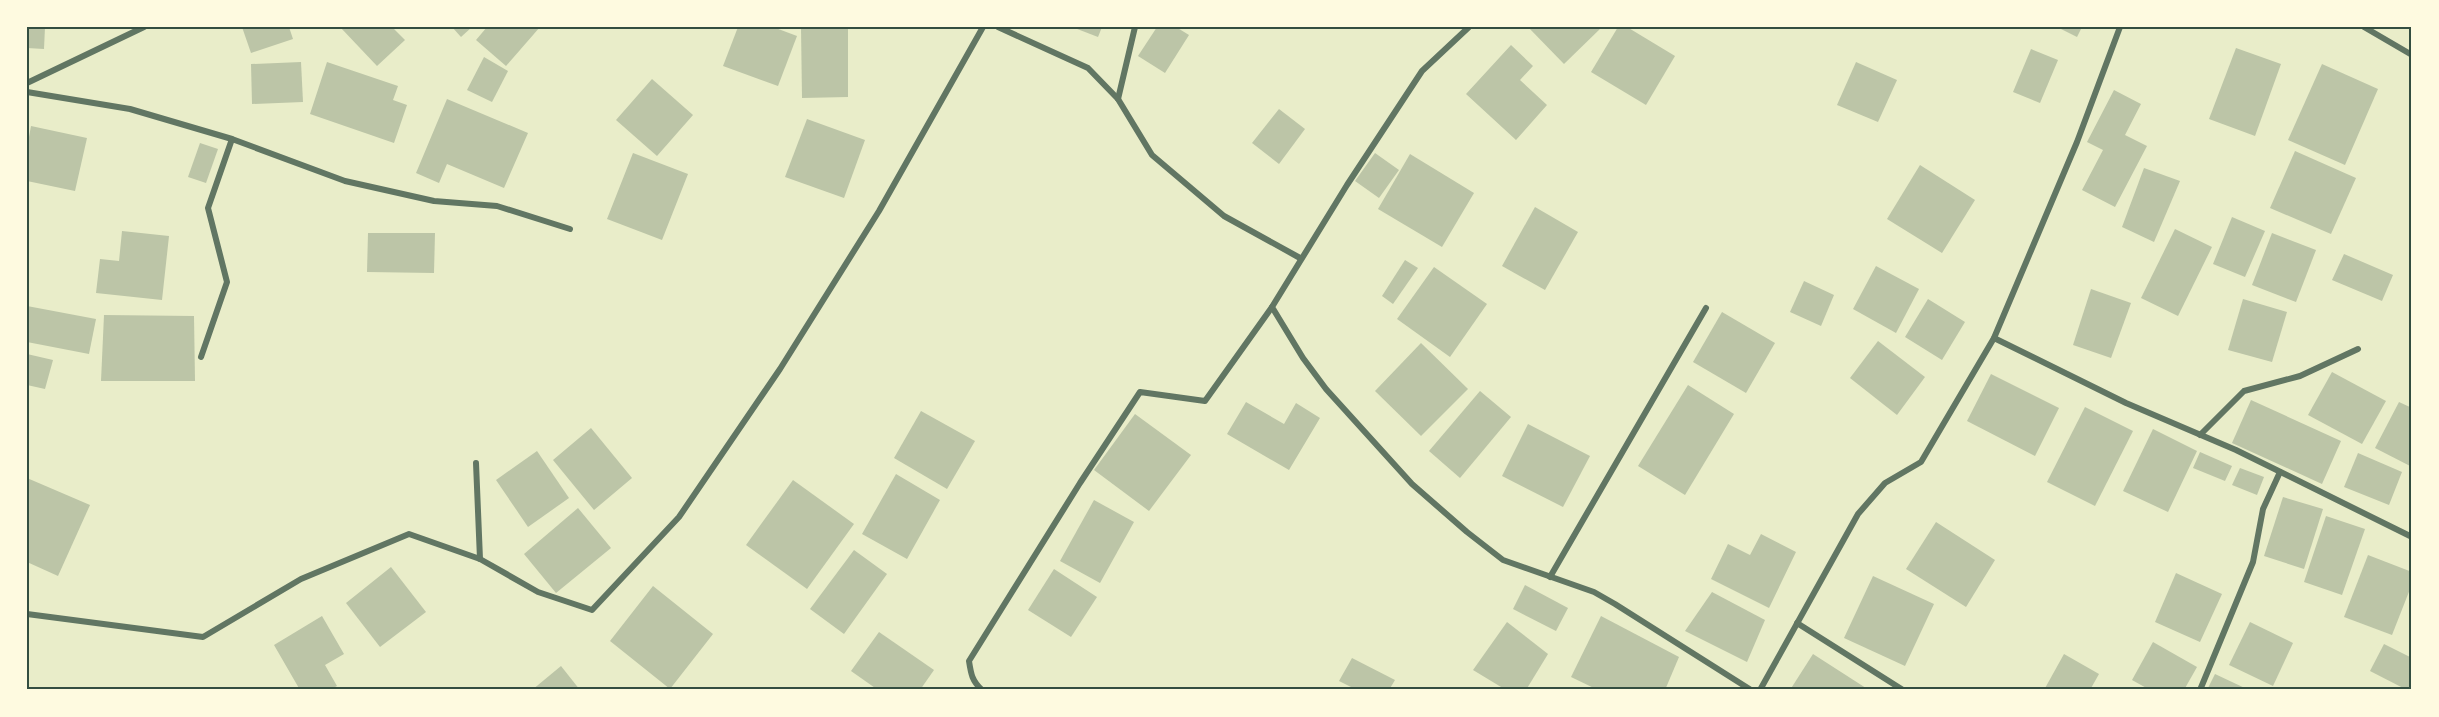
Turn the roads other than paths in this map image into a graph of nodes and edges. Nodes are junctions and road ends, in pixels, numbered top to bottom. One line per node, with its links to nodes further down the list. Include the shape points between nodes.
1 (144, 27): 9 (street)
2 (983, 27): 24 (street, via 879,211 780,369 679,517 592,610 538,592)
3 (998, 27): 11 (street, via 1088,68)
4 (1135, 27): 11 (street)
5 (1469, 27): 14 (street, via 1422,71)
6 (2120, 27): 17 (street, via 2077,142)
7 (2364, 27): 8 (street)
8 (2412, 55)
9 (27, 84)
10 (27, 92): 12 (street, via 130,109)
11 (1118, 99): 14 (street, via 1152,155 1224,216)
12 (232, 139): 13 (street, via 345,180 434,201 497,206); 19 (street, via 208,207 227,282)
13 (570, 230)
14 (1300, 258): 15 (street)
15 (1272, 307): 25 (street, via 1326,389 1412,484 1503,560); 28 (street, via 1204,401 1140,392 969,662 970,674)
16 (1706, 308): 25 (street)
17 (1994, 338): 20 (street); 27 (street, via 1921,462 1885,483 1858,514)
18 (2358, 349): 20 (street, via 2300,376 2244,391)
19 (201, 357)
20 (2200, 435): 22 (street)
21 (476, 463): 24 (street)
22 (2280, 472): 23 (street); 32 (street, via 2263,509 2253,562)
23 (2412, 537)
24 (480, 559): 26 (street, via 409,534 301,579 202,637)
25 (1550, 577): 29 (street, via 1594,592)
26 (27, 614)
27 (1797, 623): 30 (street); 31 (street)
28 (982, 690)
29 (1751, 690)
30 (1760, 690)
31 (1903, 690)
32 (2200, 690)

